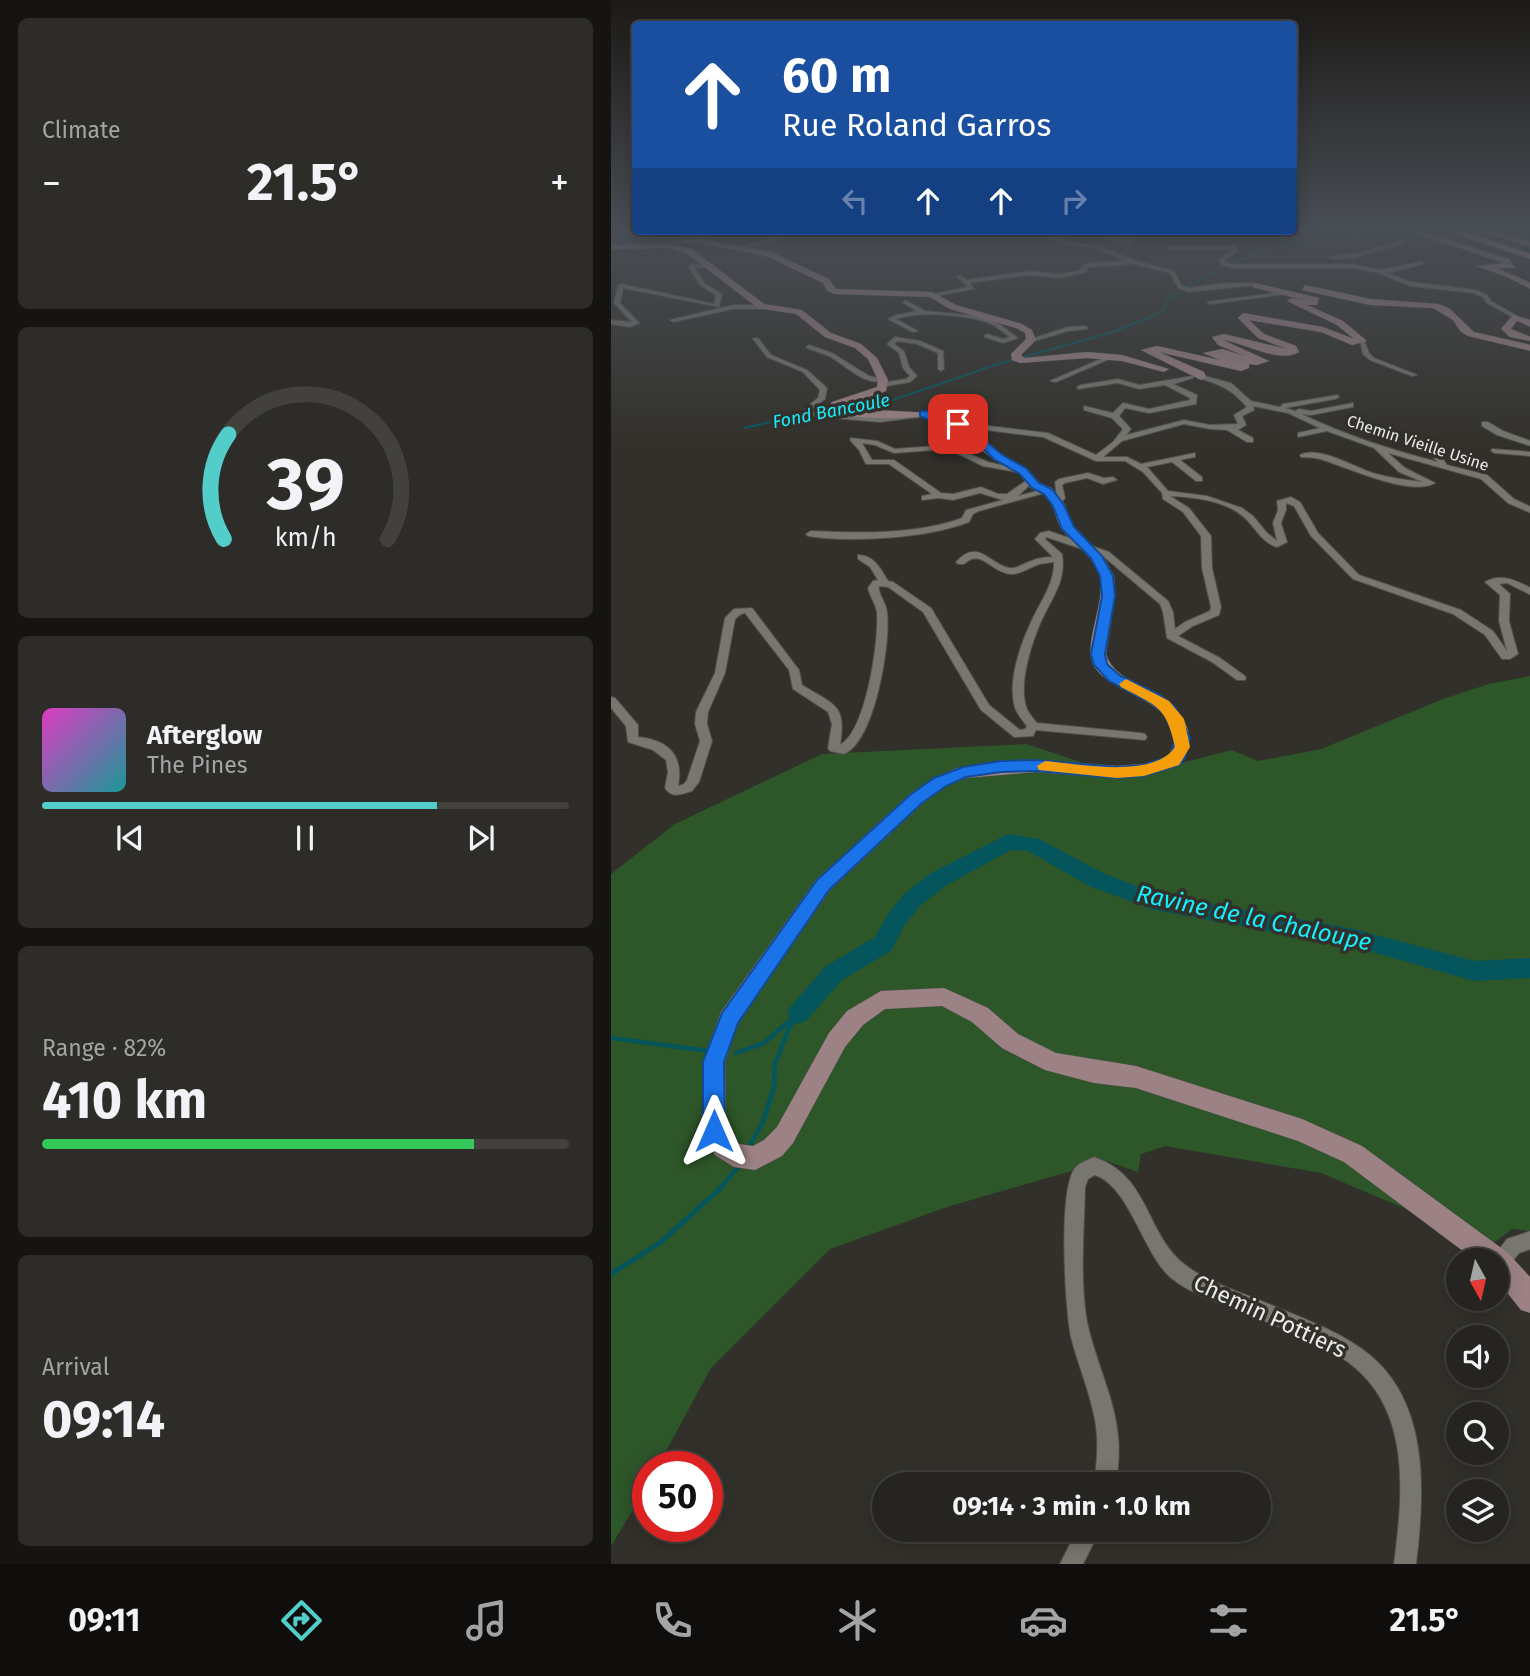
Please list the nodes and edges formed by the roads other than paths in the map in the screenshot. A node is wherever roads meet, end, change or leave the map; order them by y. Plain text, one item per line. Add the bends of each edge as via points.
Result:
1 (617, 303) edge
2 (758, 303) edge
3 (907, 303) edge
4 (946, 303) edge
5 (1295, 303) edge
6 (1401, 303) edge
7 (1494, 303) edge
8 (764, 307) junction
9 (926, 314) junction
10 (1516, 317) junction
11 (673, 320) dead end
12 (993, 320) junction
13 (611, 322) edge
14 (1530, 324) edge
15 (1085, 328) dead end
16 (915, 331) dead end
17 (987, 336) dead end
18 (756, 339) dead end
19 (1031, 340) junction
20 (1530, 340) edge
21 (1362, 341) junction
22 (809, 347) dead end
23 (1530, 348) edge
24 (1110, 357) junction
25 (941, 369) dead end
26 (1414, 375) dead end
27 (1196, 377) junction
28 (1054, 381) dead end
29 (884, 382) junction
30 (1167, 382) junction
31 (1081, 387) dead end
32 (1335, 397) dead end
33 (1245, 398) junction
34 (1350, 405) dead end
35 (1278, 407) junction
36 (1087, 408) dead end
37 (923, 414) junction
38 (1115, 416) junction
39 (1485, 424) dead end
40 (1218, 428) junction
41 (1230, 429) junction
42 (1329, 429) junction
43 (1301, 435) dead end
44 (1196, 438) dead end
45 (1121, 439) junction
46 (1250, 440) dead end
47 (1417, 443) dead end
48 (1373, 444) junction
49 (1530, 444) edge
50 (1495, 451) dead end
51 (921, 454) dead end
52 (1192, 454) dead end
53 (1530, 454) edge
54 (1304, 455) dead end
55 (1096, 458) junction
56 (1173, 459) junction
57 (891, 461) junction
58 (1439, 465) junction
59 (1142, 467) junction
60 (1027, 476) junction
61 (1199, 479) dead end
62 (1113, 480) dead end
63 (1166, 493) junction
64 (939, 495) junction
65 (1052, 496) junction
66 (925, 498) dead end
67 (1530, 511) edge
68 (811, 534) dead end
69 (1087, 548) junction
70 (861, 557) dead end
71 (1058, 559) junction
72 (961, 562) dead end
73 (884, 582) junction
74 (1530, 592) edge
75 (1171, 636) junction
76 (1241, 678) dead end
77 (611, 701) edge
78 (1033, 726) junction
79 (1141, 737) dead end
80 (1530, 1240) edge
81 (1480, 1248) edge
82 (1509, 1250) edge
83 (1509, 1274) edge
84 (1530, 1300) edge
85 (1106, 1472) edge
86 (1083, 1542) edge
87 (1071, 1564) edge
88 (1405, 1564) edge

1 - 13 street via 636,323
2 - 8 main road
3 - 9 street
4 - 12 main road
5 - 21 main road via 1340,323
6 - 23 main road via 1429,304 1454,314 1471,334
7 - 10 street
8 - 11 street via 737,306
8 - 29 main road via 799,312 828,335 858,346 872,358
9 - 12 street
9 - 16 street via 891,319
10 - 14 main road
10 - 20 main road via 1507,331
12 - 17 street via 1015,338 1004,341
12 - 19 main road via 1025,329
15 - 19 street
18 - 37 street via 769,356 805,371 824,390 821,399 808,409 812,414 880,420
19 - 24 main road via 1016,354 1017,359
21 - 26 street via 1372,359
21 - 27 main road via 1243,316 1258,334 1293,348 1293,352 1217,337 1221,343 1264,360 1208,353 1246,366 1241,368 1146,350 1200,374
22 - 29 street via 830,354 867,378
24 - 27 main road
24 - 28 street
25 - 29 street via 941,352 895,339 890,344 902,352 906,368 914,376 903,382
27 - 30 street
27 - 33 street, Chemin Vieille Usine via 1228,385
29 - 37 main road via 875,393 834,409 870,415
30 - 31 street via 1136,387 1118,380
30 - 38 street via 1195,400 1149,411 1125,405
32 - 35 street, Chemin Vieille Usine
33 - 35 street, Chemin Vieille Usine via 1255,405
33 - 41 street via 1251,408 1239,415 1240,427
34 - 35 street, Chemin Vieille Usine via 1308,414
35 - 42 street, Chemin Vieille Usine
36 - 38 street
37 - 55 street via 940,414 962,425 1045,435
37 - 60 main road via 979,441
38 - 45 street via 1126,426
39 - 49 street
40 - 41 street
40 - 44 street
40 - 45 street via 1184,422
41 - 46 street
42 - 43 street, Chemin Vieille Usine
42 - 48 street, Chemin Vieille Usine
45 - 55 street
47 - 58 street via 1439,458 1443,464
48 - 54 street via 1402,470 1431,483 1373,476 1321,456
48 - 58 street, Chemin Vieille Usine
50 - 53 street, Chemin Vieille Usine
51 - 57 street
52 - 56 street
55 - 59 street via 1124,458
56 - 59 street
56 - 61 street
57 - 60 street via 869,462 854,440 894,451 949,447
57 - 64 street
58 - 67 street, Chemin Vieille Usine via 1484,477
59 - 63 street
60 - 64 street via 1024,491 1007,497 981,490 953,497
60 - 65 main road
62 - 65 street via 1088,475 1062,481 1058,484 1061,498
63 - 74 street via 1242,511 1277,544 1282,542 1277,523 1281,501 1294,502 1314,534 1355,577 1457,612 1489,633 1506,657 1513,654 1504,621 1505,594 1490,582 1509,580
63 - 75 street via 1206,536 1216,607 1215,613
64 - 66 street
65 - 68 street via 976,509 951,526 863,537
65 - 69 main road via 1068,529
69 - 71 street via 1055,535 1040,536
69 - 75 street via 1106,554 1164,603
69 - 81 main road via 1103,567 1108,586 1099,642 1101,665 1114,678 1170,710 1182,738 1180,754 1174,761 1144,770 1001,766 963,772 916,799 823,885 729,1019 714,1062 714,1131 734,1155 755,1158 773,1149 837,1040 855,1018 881,1000 944,997 1053,1063 1136,1077 1302,1131 1353,1154
70 - 73 street via 875,565
71 - 72 street via 1012,571 984,556 971,555
71 - 78 street via 1053,591 1035,623 1020,680 1022,712
73 - 77 street via 873,588 882,613 871,705 854,743 844,750 834,748 838,724 833,710 797,687 794,670 748,610 730,618 720,673 700,719 707,741 688,788 671,788 676,774 670,756 632,739 633,725
73 - 78 street via 920,602 934,617 989,713 1018,734 1029,733
75 - 76 street
78 - 79 street
80 - 82 street
83 - 84 main road
85 - 88 street, Chemin Pottiers via 1109,1426 1080,1333 1076,1302 1075,1187 1082,1172 1094,1166 1109,1170 1120,1182 1161,1251 1183,1275 1335,1343 1374,1372 1388,1390 1409,1449 1413,1508
86 - 87 street

